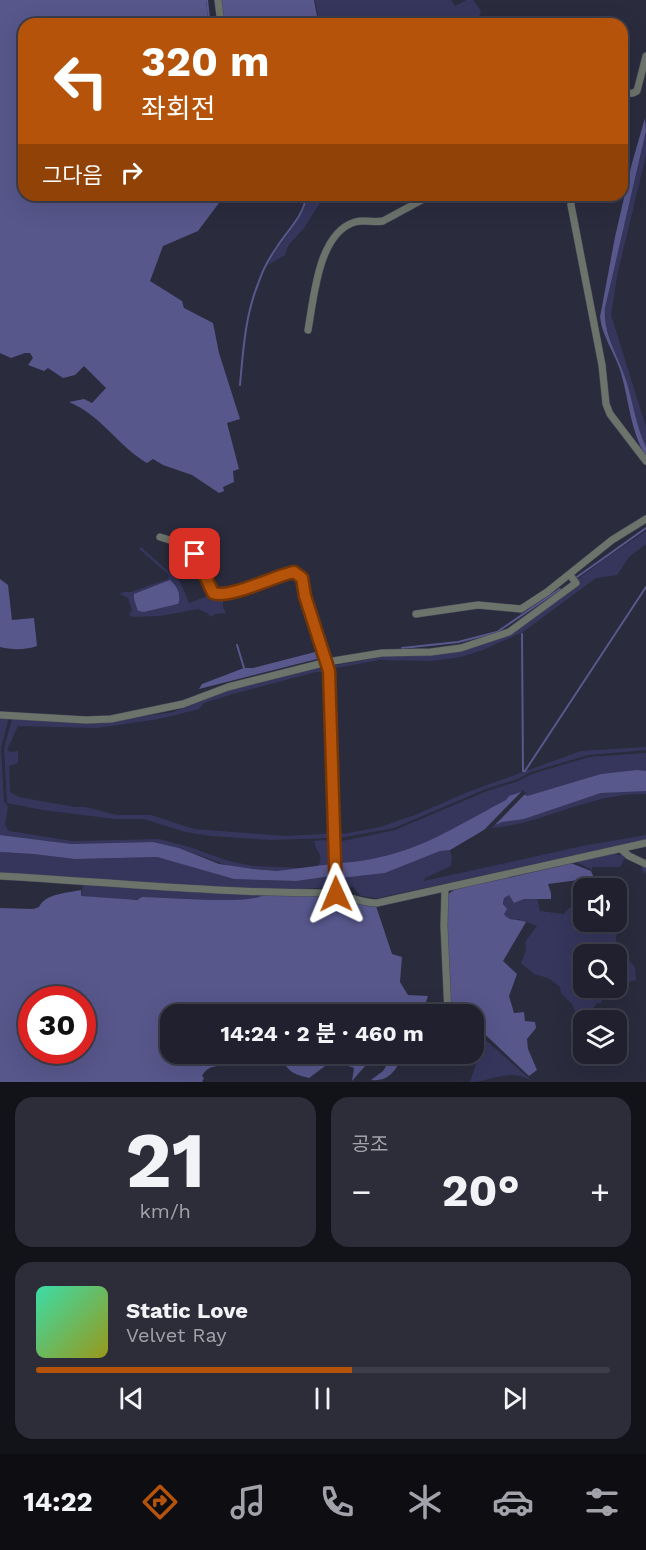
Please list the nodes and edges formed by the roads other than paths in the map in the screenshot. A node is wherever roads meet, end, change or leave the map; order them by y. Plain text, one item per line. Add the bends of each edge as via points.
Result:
1 (218, 0) edge
2 (220, 18) edge
3 (646, 56) edge
4 (643, 82) edge
5 (628, 93) edge
6 (420, 201) edge
7 (571, 201) edge
8 (308, 330) dead end
9 (646, 461) edge
10 (646, 519) edge
11 (160, 537) dead end
12 (570, 575) junction
13 (416, 614) dead end
14 (327, 662) junction
15 (0, 715) edge
16 (646, 843) edge
17 (621, 849) junction
18 (646, 864) edge
19 (0, 876) edge
20 (445, 888) junction
21 (336, 894) junction
22 (448, 1004) edge

1 - 2 street
3 - 4 street
4 - 5 street via 637,91
6 - 8 street via 383,221 353,222 338,235 324,254
7 - 9 street via 606,404
10 - 12 street via 612,540
11 - 14 street via 193,550 216,595 288,573 299,574
12 - 13 street via 521,609 478,605
12 - 14 street via 576,583 509,632 488,640 440,651 382,653
14 - 15 street via 228,687 183,704 111,719
14 - 21 street
16 - 17 street
17 - 18 street
17 - 20 street
19 - 21 street via 218,891
20 - 21 street via 377,903
20 - 22 street

